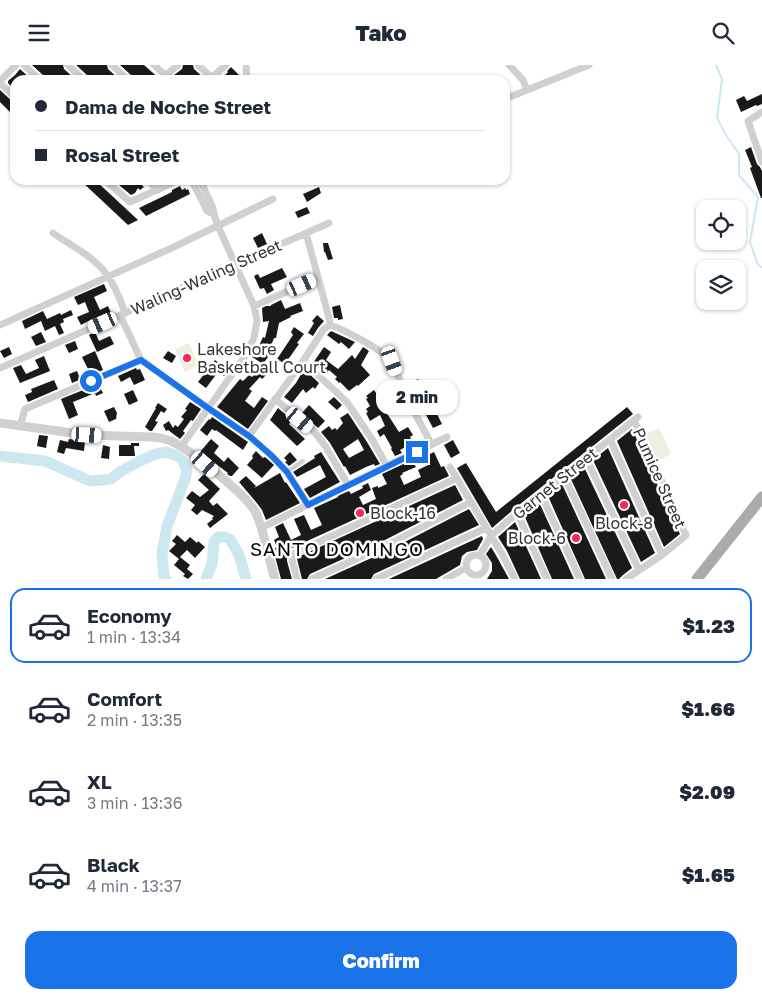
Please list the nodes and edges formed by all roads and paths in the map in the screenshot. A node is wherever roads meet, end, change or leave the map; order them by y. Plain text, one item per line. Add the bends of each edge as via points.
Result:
1 (16, 65) edge
2 (24, 65) edge
3 (68, 65) edge
4 (112, 65) edge
5 (154, 65) edge
6 (198, 65) edge
7 (226, 65) edge
8 (509, 65) edge
9 (589, 65) edge
10 (35, 75) edge
11 (79, 75) edge
12 (123, 75) edge
13 (166, 75) edge
14 (209, 75) edge
15 (217, 75) edge
16 (0, 82) edge
17 (527, 90) junction
18 (10, 92) edge
19 (510, 97) edge
20 (762, 112) edge
21 (762, 163) edge
22 (111, 185) edge
23 (152, 185) edge
24 (168, 185) edge
25 (199, 185) edge
26 (158, 190) junction
27 (273, 199) dead end
28 (329, 223) dead end
29 (218, 226) junction
30 (53, 233) dead end
31 (306, 233) junction
32 (235, 264) junction
33 (108, 276) junction
34 (318, 278) junction
35 (254, 306) junction
36 (123, 314) junction
37 (0, 325) edge
38 (330, 325) junction
39 (141, 360) junction
40 (303, 361) junction
41 (0, 368) edge
42 (276, 399) junction
43 (208, 408) junction
44 (636, 419) joint
45 (0, 423) edge
46 (20, 426) junction
47 (249, 436) junction
48 (447, 437) dead end
49 (610, 439) junction
50 (432, 445) junction
51 (181, 447) junction
52 (586, 458) junction
53 (303, 461) dead end
54 (387, 465) junction
55 (450, 467) dead end
56 (287, 472) junction
57 (564, 476) junction
58 (456, 478) junction
59 (348, 485) junction
60 (541, 494) junction
61 (762, 497) edge
62 (471, 502) junction
63 (308, 505) junction
64 (517, 513) junction
65 (261, 528) junction
66 (486, 528) junction
67 (491, 536) junction
68 (480, 555) junction
69 (662, 555) junction
70 (466, 568) junction
71 (639, 570) junction
72 (483, 577) edge
73 (275, 579) edge
74 (297, 579) edge
75 (312, 579) edge
76 (376, 579) edge
77 (447, 579) edge
78 (515, 579) edge
79 (547, 579) edge
80 (580, 579) edge
81 (612, 579) edge
82 (626, 579) edge
83 (697, 579) edge

1 - 16 street
2 - 10 street
3 - 11 street
4 - 12 street
5 - 13 street
6 - 14 street
7 - 15 street
8 - 17 street via 523,80
9 - 17 street
16 - 18 street
17 - 19 street
20 - 21 street via 748,121
22 - 26 street via 130,203
23 - 26 street
24 - 26 street
25 - 29 street via 214,208
27 - 29 street
28 - 31 street, Waling-Waling Street
29 - 32 street
29 - 33 street
30 - 33 street via 92,259
31 - 32 street, Waling-Waling Street
31 - 34 street
32 - 35 street
32 - 36 street, Waling-Waling Street
33 - 36 street via 117,291
33 - 37 street
34 - 35 street
34 - 38 street
35 - 43 street via 257,320 254,338
36 - 39 street
36 - 41 street, Waling-Waling Street
38 - 40 street
38 - 50 street via 382,352 392,361 405,395
39 - 43 street
39 - 46 street via 25,409
40 - 42 street
40 - 54 street via 348,402
42 - 47 street
42 - 59 street via 313,430
43 - 47 street
43 - 51 street
44 - 49 street, Garnet Street
44 - 69 street, Pumice Street via 686,535
45 - 46 street
46 - 51 street via 87,435 162,438
47 - 56 street
48 - 50 street
49 - 52 street, Garnet Street
49 - 69 street
50 - 54 street
51 - 65 street via 239,493 255,511
52 - 57 street, Garnet Street
52 - 71 street
53 - 56 lane
54 - 59 street
55 - 58 street
56 - 63 street
57 - 60 street, Garnet Street
57 - 81 street
58 - 62 street
58 - 74 street via 295,553 292,560
59 - 63 street
60 - 64 street, Garnet Street
60 - 80 street
61 - 83 main road
62 - 66 street
62 - 75 street
63 - 65 street
64 - 67 street, Garnet Street
64 - 79 street
65 - 73 street
66 - 67 street
66 - 76 street
67 - 68 street, Garnet Street
67 - 78 street
68 - 70 street via 469,557
68 - 72 street via 487,565
69 - 71 street
70 - 72 street
70 - 77 street
71 - 82 street

